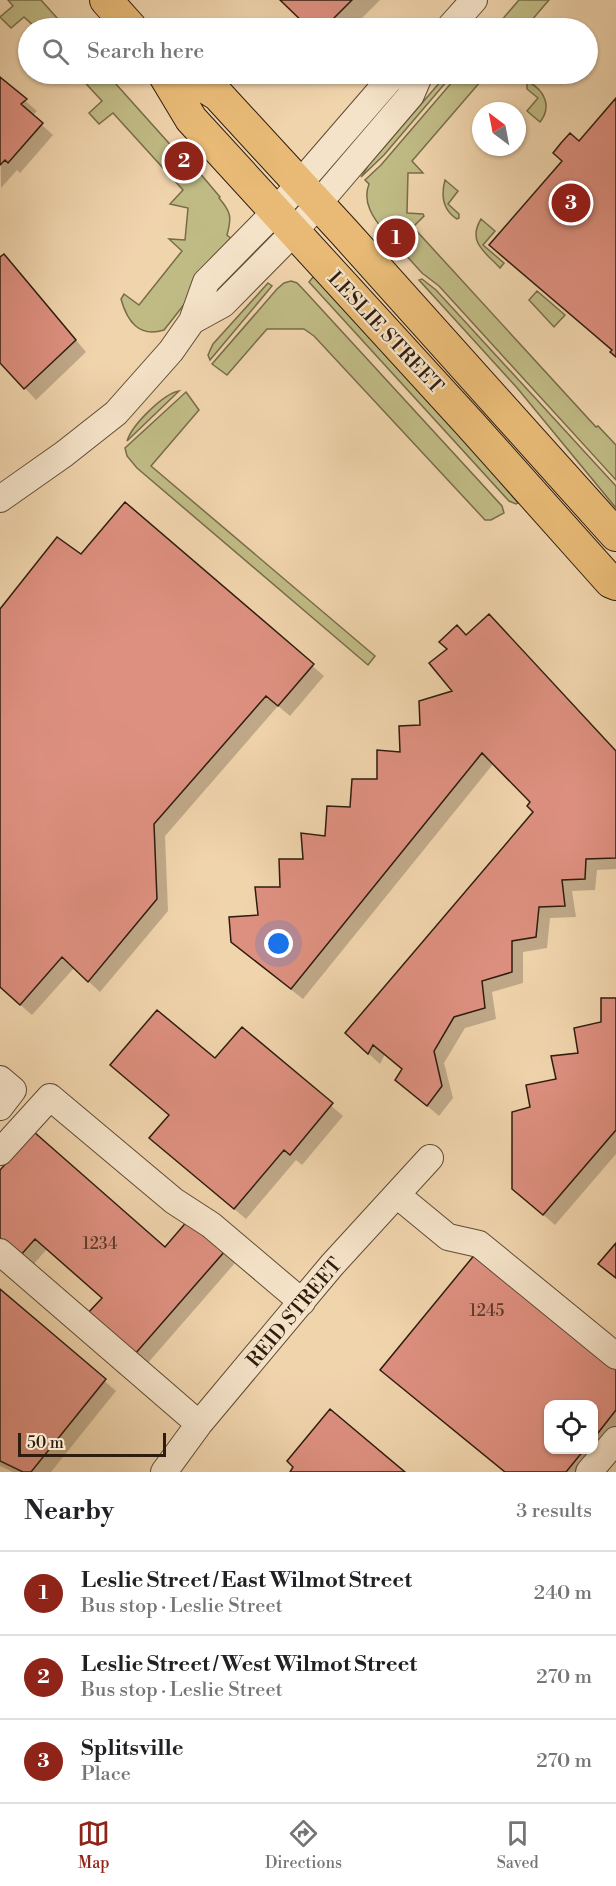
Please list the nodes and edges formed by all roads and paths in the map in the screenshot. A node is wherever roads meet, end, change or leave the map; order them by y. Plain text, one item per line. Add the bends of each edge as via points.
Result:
1 (106, 0) edge
2 (474, 0) edge
3 (122, 18) edge
4 (458, 18) edge
5 (170, 84) edge
6 (201, 84) edge
7 (386, 84) edge
8 (416, 84) edge
9 (308, 194) junction
10 (284, 222) junction
11 (0, 499) edge
12 (616, 535) edge
13 (616, 584) edge
14 (0, 1079) edge
15 (0, 1107) edge
16 (0, 1152) edge
17 (430, 1158) dead end
18 (397, 1195) junction
19 (0, 1252) edge
20 (302, 1302) junction
21 (616, 1356) edge
22 (199, 1424) junction
23 (616, 1440) edge
24 (164, 1472) edge
25 (589, 1472) edge

1 - 3 main road
2 - 4 street
5 - 10 main road, LESLIE STREET via 191,119
6 - 9 main road, LESLIE STREET via 218,95
7 - 9 street
8 - 9 street via 411,95
9 - 10 street
9 - 12 main road, LESLIE STREET
10 - 11 street via 223,304 192,321 116,413
10 - 13 main road, LESLIE STREET
14 - 15 street via 13,1090
16 - 20 street via 50,1097
17 - 18 street, REID STREET
18 - 20 street, REID STREET
18 - 21 street via 448,1237 479,1244
19 - 22 street
20 - 22 street, REID STREET
22 - 24 street, REID STREET
23 - 25 street

